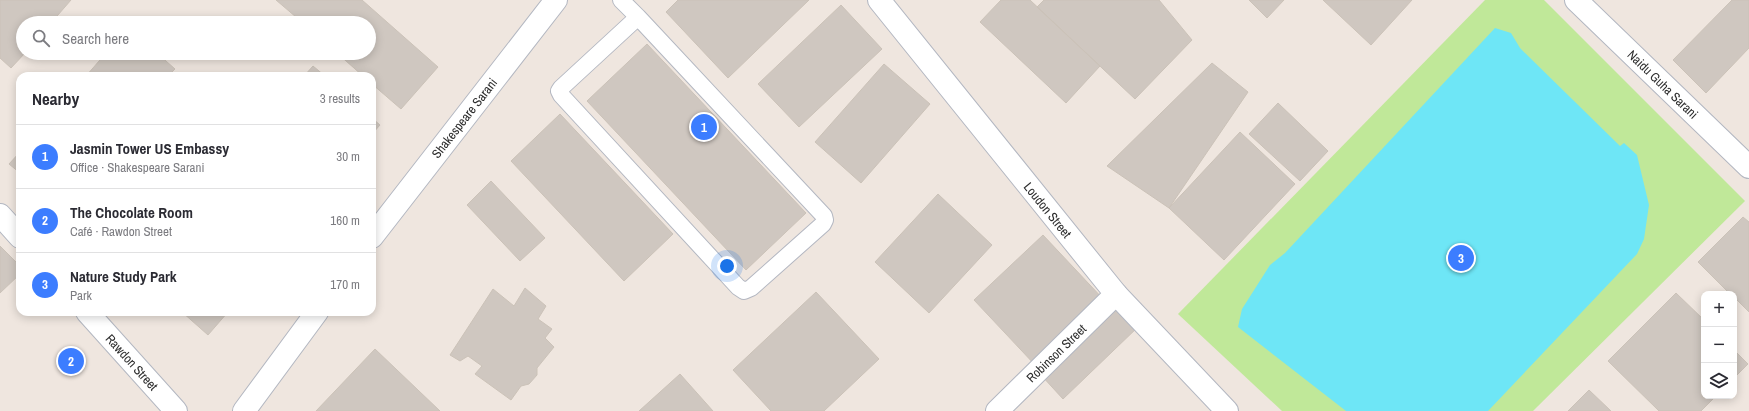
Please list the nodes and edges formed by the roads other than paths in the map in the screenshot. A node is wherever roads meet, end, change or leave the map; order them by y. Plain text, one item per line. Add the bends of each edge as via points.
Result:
1 (556, 0) edge
2 (621, 0) edge
3 (880, 0) edge
4 (1576, 0) edge
5 (638, 16) junction
6 (1749, 167) edge
7 (0, 215) edge
8 (376, 232) edge
9 (16, 233) edge
10 (1116, 294) junction
11 (92, 316) edge
12 (314, 316) edge
13 (176, 411) edge
14 (244, 411) edge
15 (997, 411) edge
16 (1227, 411) edge

1 - 8 main road, Shakespeare Sarani
2 - 5 lane
3 - 10 main road, Loudon Street
4 - 6 main road, Naidu Guha Sarani
5 - 5 lane via 824,216 823,224 751,288 744,291 559,91
7 - 9 main road
10 - 15 main road, Robinson Street
10 - 16 main road, Loudon Street
11 - 13 main road, Rawdon Street
12 - 14 main road

